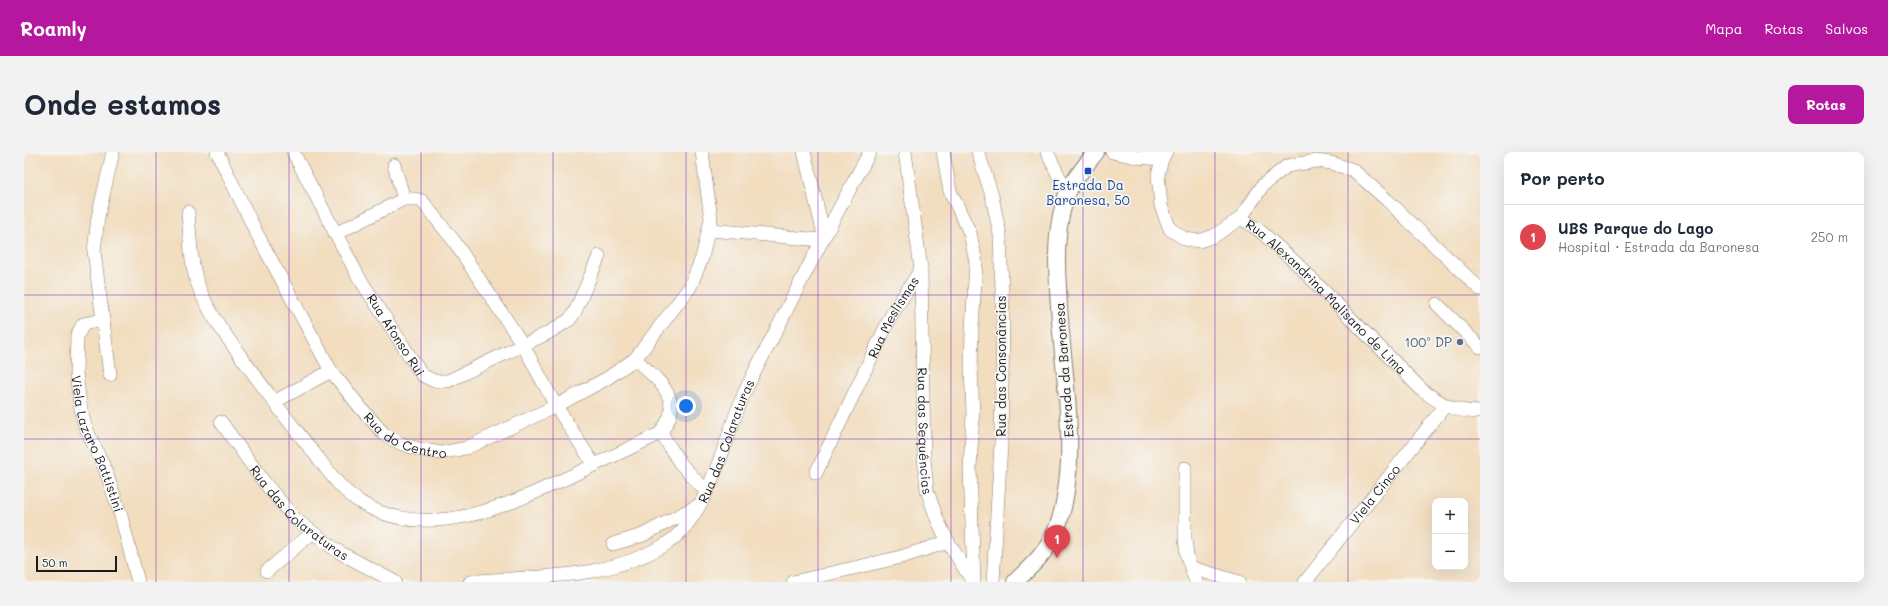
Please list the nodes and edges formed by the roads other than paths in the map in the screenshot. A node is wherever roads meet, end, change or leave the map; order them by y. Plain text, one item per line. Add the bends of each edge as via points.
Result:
1 (113, 152) edge
2 (217, 152) edge
3 (293, 152) edge
4 (702, 152) edge
5 (804, 152) edge
6 (870, 152) edge
7 (905, 152) edge
8 (943, 152) edge
9 (978, 152) edge
10 (1047, 152) edge
11 (1096, 152) edge
12 (1112, 152) edge
13 (1164, 155) edge
14 (394, 165) dead end
15 (1067, 193) junction
16 (404, 200) junction
17 (188, 212) dead end
18 (1241, 218) junction
19 (710, 230) junction
20 (335, 234) junction
21 (823, 237) junction
22 (600, 256) dead end
23 (921, 269) junction
24 (1480, 289) edge
25 (1437, 304) dead end
26 (103, 320) junction
27 (523, 345) junction
28 (1480, 347) edge
29 (635, 359) junction
30 (331, 370) junction
31 (110, 375) dead end
32 (274, 402) junction
33 (556, 406) junction
34 (1445, 406) junction
35 (1480, 412) edge
36 (221, 422) dead end
37 (661, 433) junction
38 (594, 465) junction
39 (1185, 468) dead end
40 (816, 474) dead end
41 (706, 491) junction
42 (700, 504) junction
43 (312, 533) junction
44 (948, 542) junction
45 (613, 544) dead end
46 (1192, 568) junction
47 (267, 571) dead end
48 (138, 582) edge
49 (395, 582) edge
50 (470, 582) edge
51 (793, 582) edge
52 (974, 582) edge
53 (993, 582) edge
54 (1014, 582) edge
55 (1196, 582) edge
56 (1239, 582) edge
57 (1305, 582) edge

1 - 26 street via 98,217 94,251
2 - 30 street, Rua do Centro via 257,234
3 - 20 street, Rua Afonso Rui
4 - 19 street, Rua do Centro via 710,206
5 - 21 street
6 - 21 street, Rua das Colaraturas
7 - 23 street, Rua Meslismas
8 - 52 street via 950,191 970,233 976,263 971,370 974,414 970,468
9 - 53 street, Rua das Consonâncias via 997,216 1003,307 1001,444
10 - 15 street
11 - 15 main road, Estrada da Baronesa
12 - 13 street via 1136,157
13 - 18 street, Rua Alexandrina Malisano de Lima via 1158,175 1161,206 1170,229 1185,239 1199,242 1214,236
14 - 16 street
15 - 54 main road, Estrada da Baronesa via 1056,247 1058,305 1070,439 1068,480 1062,514 1052,539 1038,560
16 - 20 street
16 - 27 street via 415,199 422,202 454,241
17 - 32 street via 197,281 207,307
18 - 24 street via 1263,185 1287,166 1316,161 1331,163 1353,170
18 - 34 street, Rua Alexandrina Malisano de Lima via 1294,261 1424,391
19 - 21 street
19 - 29 street, Rua do Centro via 690,287
20 - 27 street, Rua Afonso Rui via 358,276 422,375 434,381 448,381
21 - 41 street, Rua das Colaraturas via 744,395
22 - 27 street, Rua Afonso Rui via 569,320
23 - 40 street, Rua Meslismas via 892,314
23 - 44 street, Rua das Sequências via 924,458 928,490 937,519
25 - 28 street
26 - 31 street
26 - 48 street, Viela Lazaro Battistini via 83,324 77,336 76,373 80,404 85,426 105,469 121,516
27 - 33 street
29 - 33 street, Rua do Centro via 606,379
29 - 37 street via 664,387 669,398 669,416
30 - 32 street
30 - 33 street, Rua do Centro via 384,434 418,450 441,453 466,448
32 - 38 street via 336,480 359,501 392,515 434,520 491,510
33 - 38 street
34 - 35 street, Rua Alexandrina Malisano de Lima via 1461,412
34 - 57 street, Viela Cinco
36 - 43 street, Rua das Colaraturas via 279,502
37 - 38 street
37 - 41 street via 680,463
39 - 46 street via 1185,538 1187,556
41 - 42 street, Rua das Colaraturas
42 - 45 street via 643,535
42 - 50 street, Rua das Colaraturas via 678,534 668,542 601,571
43 - 47 street
43 - 49 street, Rua das Colaraturas via 339,552
44 - 51 street via 901,557
44 - 52 street, Rua das Sequências
46 - 55 street
46 - 56 street

